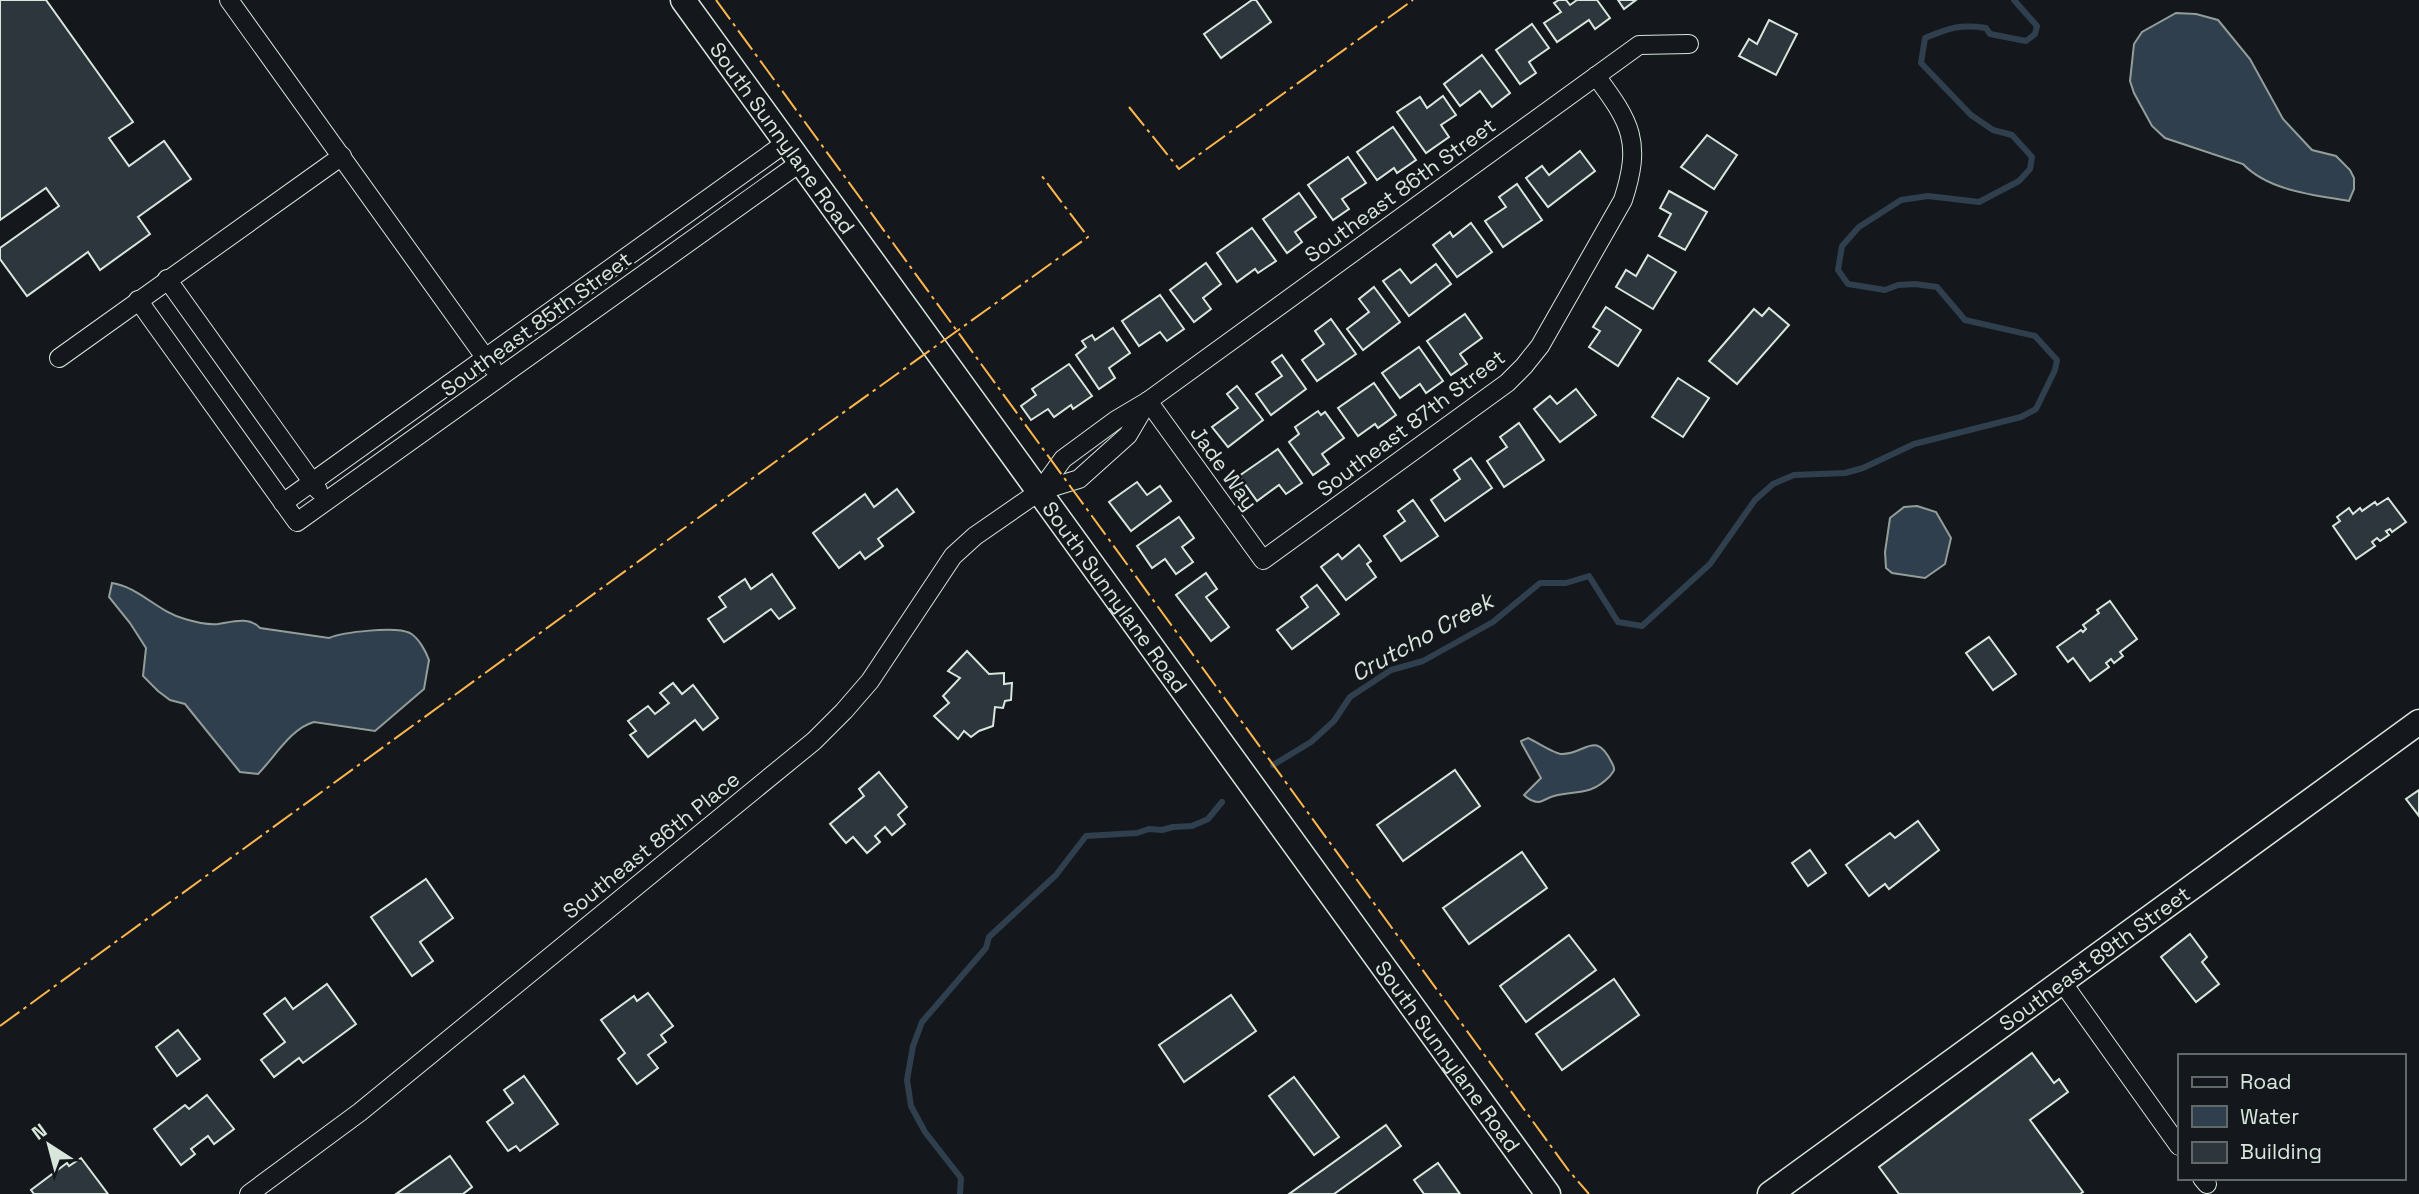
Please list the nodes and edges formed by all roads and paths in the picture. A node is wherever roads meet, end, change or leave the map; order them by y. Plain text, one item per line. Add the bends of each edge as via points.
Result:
1 (229, 0) edge
2 (682, 0) edge
3 (1689, 44) dead end
4 (1596, 76) junction
5 (786, 142) junction
6 (342, 156) junction
7 (801, 162) junction
8 (630, 254) junction
9 (643, 274) junction
10 (166, 279) junction
11 (138, 300) junction
12 (59, 358) dead end
13 (486, 358) junction
14 (500, 379) junction
15 (1148, 401) junction
16 (312, 482) junction
17 (1040, 491) junction
18 (326, 502) junction
19 (283, 503) junction
20 (1263, 560) joint
21 (2419, 722) edge
22 (2062, 982) junction
23 (2178, 1145) edge
24 (249, 1194) edge
25 (1548, 1194) edge
26 (1770, 1194) edge

1 - 6 street
2 - 5 main road, South Sunnylane Road
3 - 4 street, Southeast 86th Street via 1639,46
4 - 15 street, Southeast 86th Street
4 - 20 street, Southeast 87th Street via 1631,135 1631,174 1623,200 1540,345 1507,383
5 - 7 main road, South Sunnylane Road
5 - 8 street, Southeast 85th Street
6 - 10 street
6 - 13 street
7 - 9 street, Southeast 85th Street
7 - 17 main road, South Sunnylane Road
8 - 9 street
8 - 13 street, Southeast 85th Street
9 - 14 street, Southeast 85th Street
10 - 11 street
10 - 16 street
11 - 12 street
11 - 19 street
13 - 14 street
13 - 16 street, Southeast 85th Street
14 - 18 street, Southeast 85th Street
15 - 17 street, Southeast 86th Street via 1063,459
15 - 17 street, Southeast 86th Street via 1128,435 1079,479
15 - 20 street, Jade Way
16 - 18 street
16 - 19 street, Southeast 85th Street
17 - 24 street, Southeast 86th Place via 953,556 870,681 814,741 369,1104
17 - 25 main road, South Sunnylane Road
18 - 19 street, Southeast 85th Street via 297,522
21 - 22 main road, Southeast 89th Street
22 - 23 street
22 - 26 main road, Southeast 89th Street

